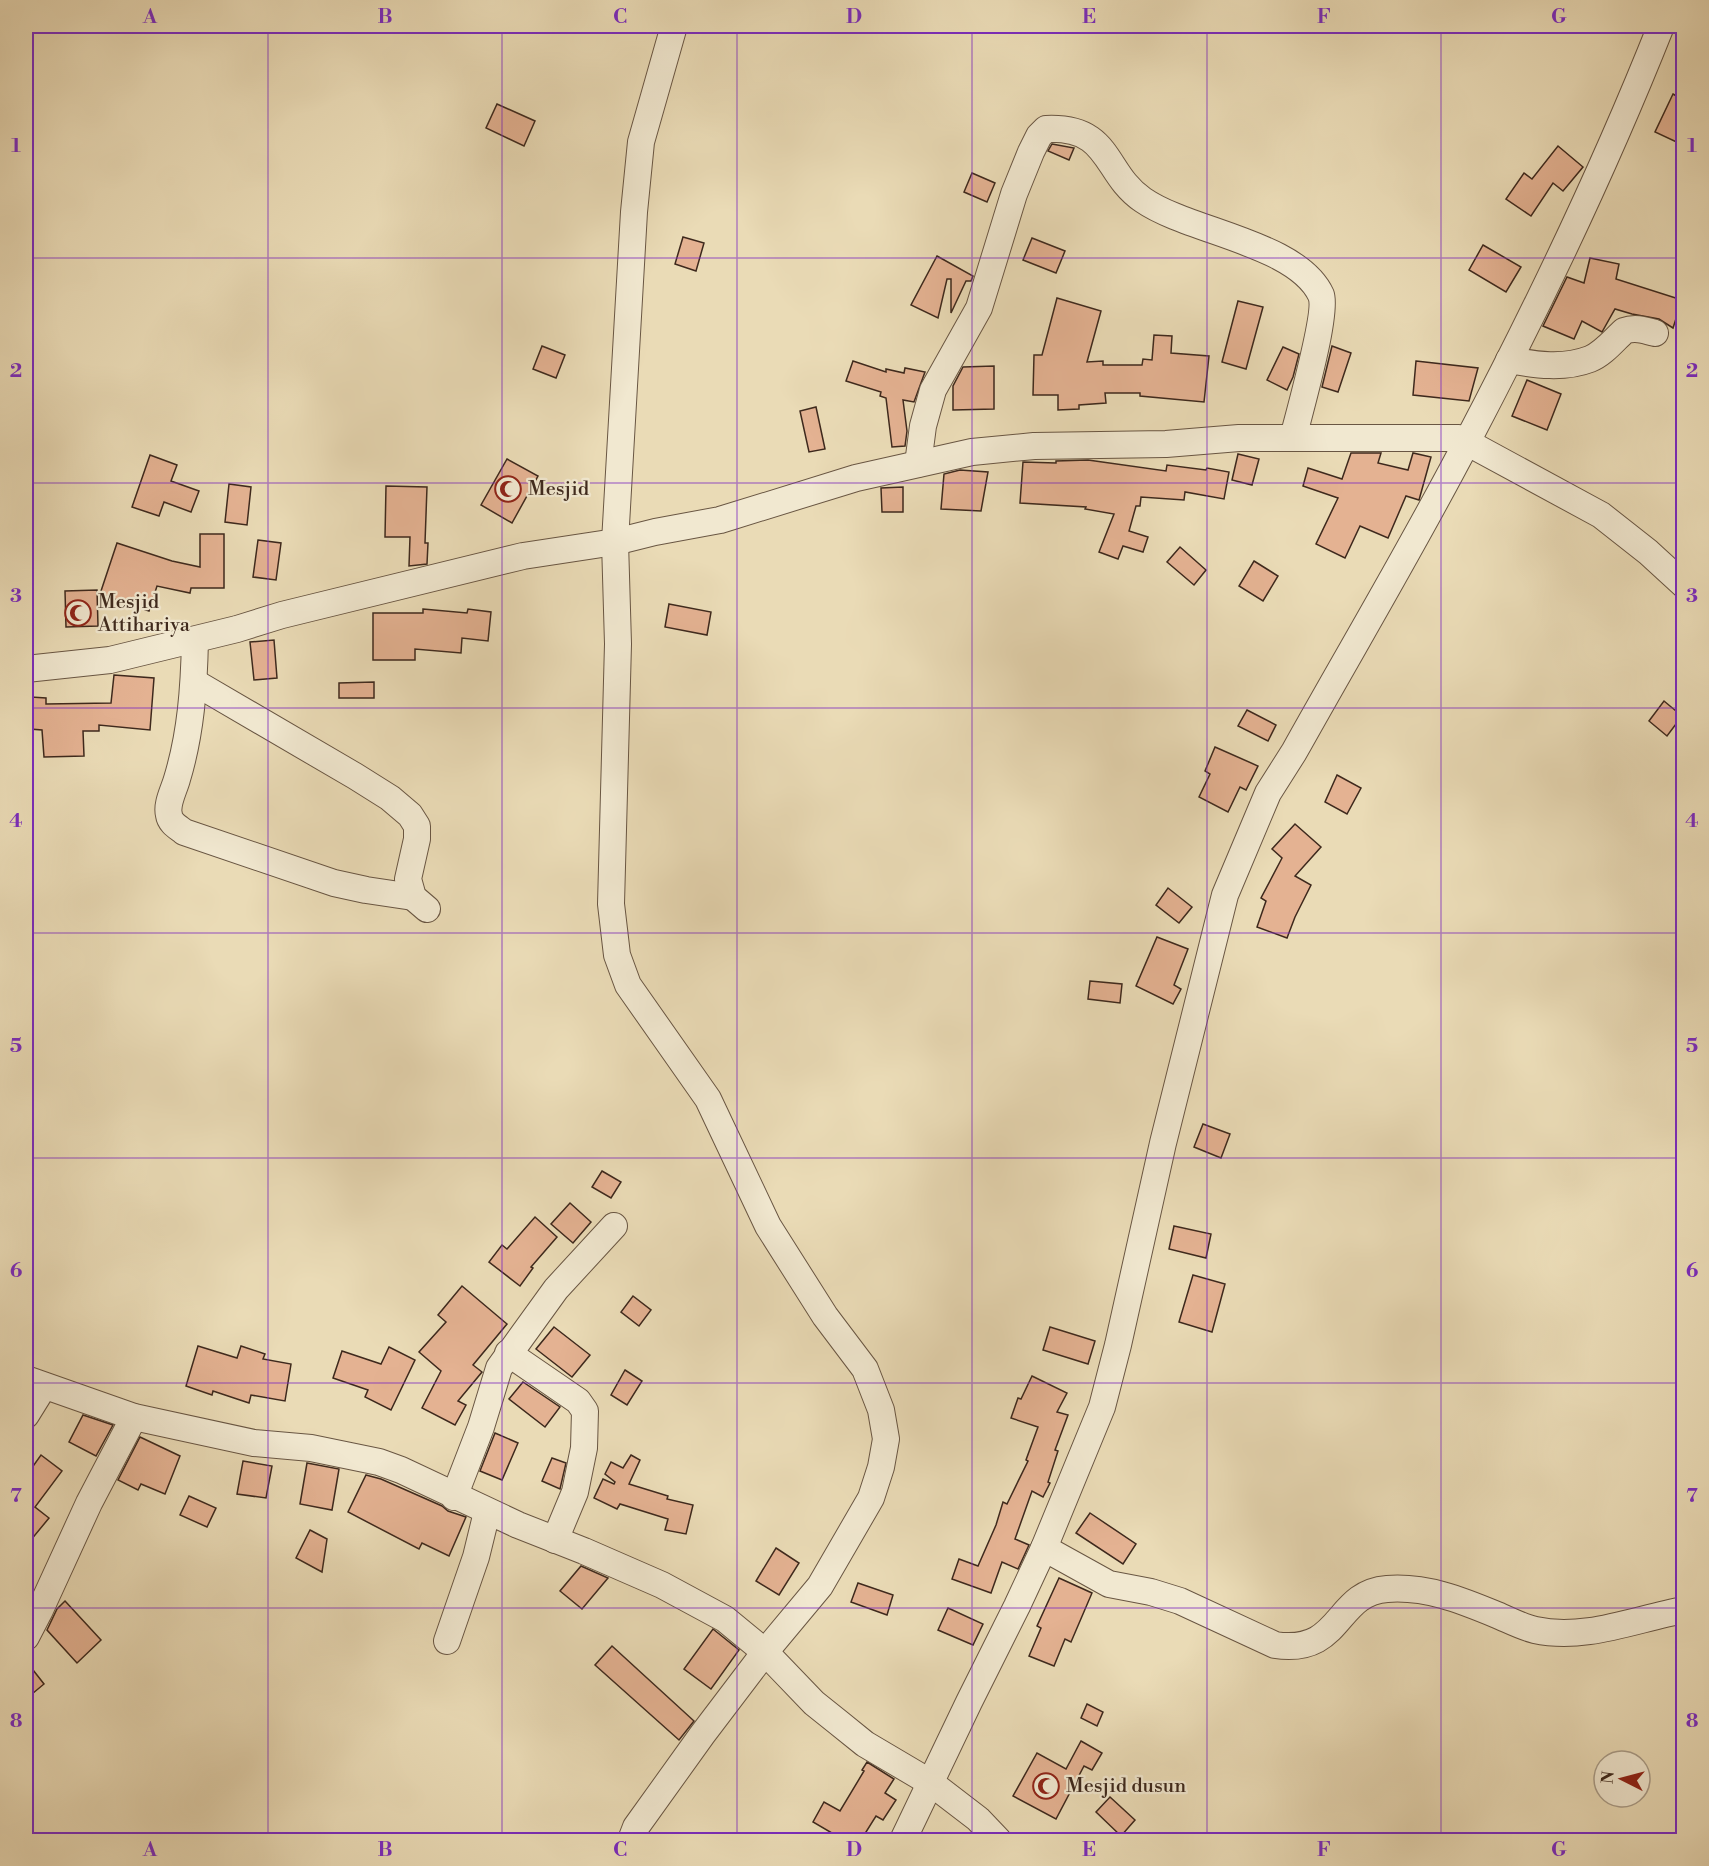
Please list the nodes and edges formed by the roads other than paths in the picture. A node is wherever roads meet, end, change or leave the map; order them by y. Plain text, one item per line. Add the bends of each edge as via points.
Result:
1 (674, 26) edge
2 (1661, 26) edge
3 (1655, 333) dead end
4 (1509, 360) junction
5 (1293, 438) junction
6 (1468, 442) junction
7 (918, 464) junction
8 (615, 542) junction
9 (1683, 585) edge
10 (195, 639) junction
11 (26, 669) edge
12 (194, 682) junction
13 (614, 1226) dead end
14 (508, 1353) junction
15 (35, 1383) edge
16 (26, 1415) edge
17 (134, 1417) junction
18 (454, 1497) junction
19 (487, 1512) junction
20 (555, 1540) junction
21 (1044, 1548) junction
22 (1683, 1610) edge
23 (26, 1637) edge
24 (447, 1641) dead end
25 (765, 1652) junction
26 (931, 1783) junction
27 (631, 1840) edge
28 (903, 1840) edge
29 (998, 1840) edge

1 - 8 street via 638,165
2 - 4 street via 1584,205
3 - 4 street via 1630,329 1592,359 1575,363 1544,366
4 - 6 street
5 - 6 street via 1445,437
5 - 7 street via 1034,447 972,452
5 - 7 street via 1321,321 1322,297 1308,276 1258,247 1175,217 1142,200 1127,186 1103,149 1073,131 1060,128 1046,129 1031,152 979,308 933,390
6 - 9 street via 1601,515
6 - 21 street via 1268,794 1225,895 1102,1407
7 - 8 street via 855,478 720,520
8 - 10 street via 523,556
8 - 25 street via 618,644 611,904 617,955 628,986 708,1099 768,1226 825,1316 865,1368 881,1410 886,1438 871,1498 848,1541 820,1586
10 - 11 street via 110,660
10 - 12 street
12 - 12 street via 188,741 169,804 172,823 184,832 334,883 420,903 408,879 417,839 417,826 410,815 355,776
13 - 14 street via 556,1289
14 - 18 street via 499,1368
14 - 20 street via 578,1401 585,1411 584,1448 575,1492
15 - 16 street
15 - 17 street
17 - 18 street via 254,1443 311,1448 379,1462
17 - 23 street
18 - 19 street
19 - 20 street
19 - 24 street
20 - 25 street via 662,1585 724,1619
21 - 22 street via 1108,1584 1171,1598 1275,1645 1292,1647 1308,1645 1323,1636 1357,1600 1386,1589 1420,1589 1467,1602 1533,1630 1560,1634 1612,1627
21 - 26 street
25 - 26 street via 838,1723
25 - 27 street via 682,1762
26 - 28 street
26 - 29 street via 978,1819

